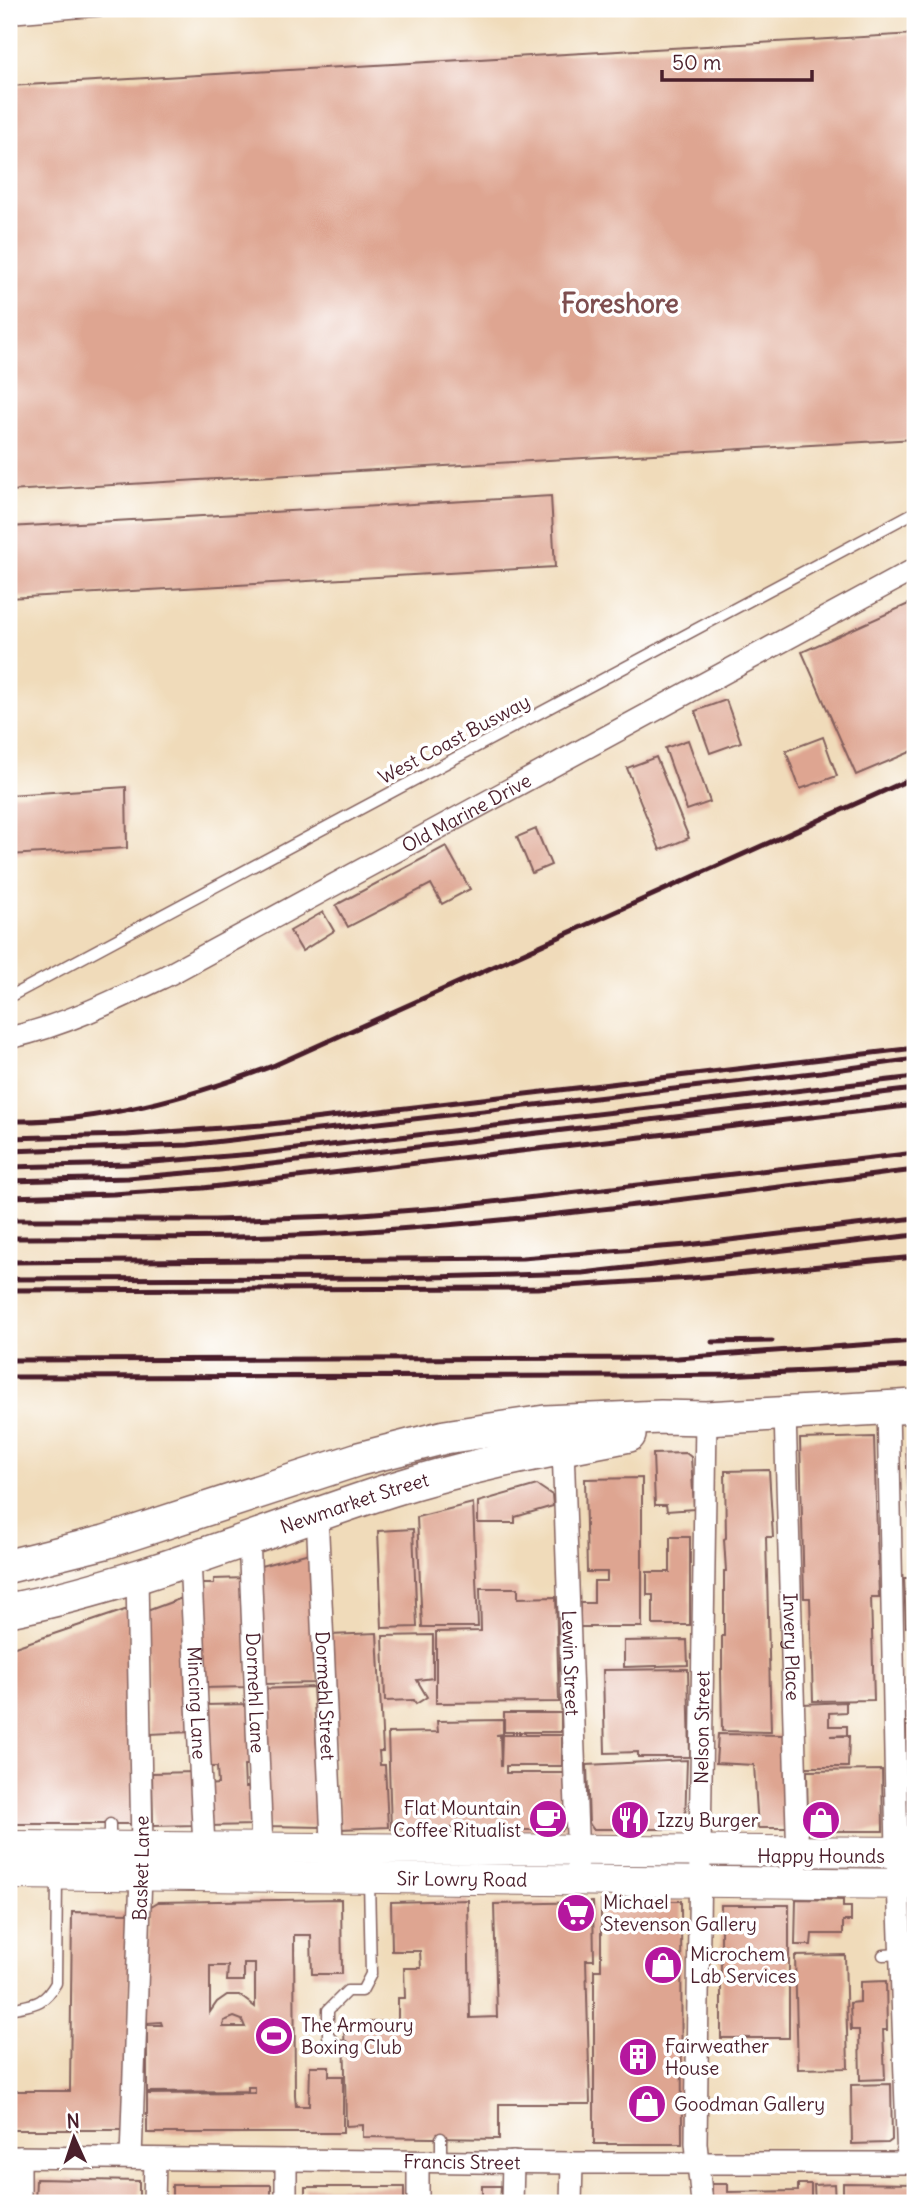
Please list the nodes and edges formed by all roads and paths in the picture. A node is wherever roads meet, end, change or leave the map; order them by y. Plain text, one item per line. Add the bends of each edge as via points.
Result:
1 (119, 9) edge
2 (9, 18) edge
3 (915, 512) edge
4 (915, 569) edge
5 (9, 997) edge
6 (9, 1038) edge
7 (901, 1407) edge
8 (785, 1413) junction
9 (706, 1418) junction
10 (563, 1448) junction
11 (317, 1514) junction
12 (249, 1537) junction
13 (190, 1559) junction
14 (9, 1566) edge
15 (137, 1576) junction
16 (9, 1610) edge
17 (9, 1846) edge
18 (204, 1847) junction
19 (262, 1847) junction
20 (332, 1847) junction
21 (578, 1850) junction
22 (700, 1850) junction
23 (797, 1851) junction
24 (906, 1852) edge
25 (141, 1861) junction
26 (9, 1874) edge
27 (57, 1875) junction
28 (334, 1878) junction
29 (369, 1878) junction
30 (579, 1880) junction
31 (700, 1882) junction
32 (799, 1882) junction
33 (907, 1883) edge
34 (9, 2009) edge
35 (909, 2017) edge
36 (344, 2046) dead end
37 (441, 2138) dead end
38 (15, 2157) edge
39 (131, 2158) junction
40 (155, 2159) junction
41 (286, 2160) junction
42 (418, 2162) junction
43 (441, 2162) junction
44 (513, 2162) junction
45 (572, 2163) junction
46 (699, 2163) junction
47 (912, 2163) edge
48 (20, 2203) edge
49 (154, 2203) edge
50 (286, 2203) edge
51 (418, 2203) edge
52 (512, 2203) edge
53 (571, 2203) edge
54 (702, 2203) edge

1 - 2 lane
3 - 5 lane, West Coast Busway
4 - 6 street, Old Marine Drive via 170,974 84,1014
7 - 8 main road, Newmarket Street
7 - 24 street
8 - 9 main road, Newmarket Street
8 - 23 street, Invery Place
9 - 10 main road, Newmarket Street
9 - 14 main road, Newmarket Street via 545,1422 445,1437 359,1459 105,1542
9 - 22 street, Nelson Street
10 - 11 main road, Newmarket Street via 454,1472
10 - 21 street, Lewin Street
11 - 12 main road, Newmarket Street
11 - 20 street, Dormehl Street
12 - 13 main road, Newmarket Street
12 - 19 street, Dormehl Lane
13 - 15 main road, Newmarket Street
13 - 18 street, Mincing Lane
15 - 16 main road, Newmarket Street
15 - 25 street, Basket Lane
17 - 25 main road, Sir Lowry Road via 110,1835
18 - 19 main road, Sir Lowry Road
18 - 25 main road, Sir Lowry Road
19 - 20 main road, Sir Lowry Road
20 - 21 main road, Sir Lowry Road
20 - 28 street, Dormehl Street
21 - 22 main road, Sir Lowry Road
21 - 30 street, Lewin Street
22 - 23 main road, Sir Lowry Road
22 - 31 street, Nelson Street
23 - 24 main road, Sir Lowry Road
23 - 32 street, Invery Place
24 - 33 street
25 - 27 main road, Sir Lowry Road
25 - 28 main road, Sir Lowry Road
25 - 39 street, Basket Lane via 141,2068
26 - 27 main road, Sir Lowry Road
27 - 34 lane via 56,1983 38,2003
28 - 29 main road, Sir Lowry Road
29 - 30 main road, Sir Lowry Road
29 - 36 lane via 371,1974 362,1991 347,1991 328,2010 328,2036
30 - 31 main road, Sir Lowry Road
31 - 32 main road, Sir Lowry Road
31 - 46 street, Nelson Street
32 - 33 main road, Sir Lowry Road
33 - 35 street via 892,1954
35 - 47 street
37 - 43 lane
38 - 39 street, Francis Street
38 - 48 street
39 - 40 street, Francis Street
40 - 41 street, Francis Street
40 - 49 street
41 - 42 street, Francis Street
41 - 50 street
42 - 43 street, Francis Street
42 - 51 street
43 - 44 street, Francis Street
44 - 45 street, Francis Street
44 - 52 street
45 - 46 street, Francis Street
45 - 53 street
46 - 47 street, Francis Street
46 - 54 street, Nelson Street

